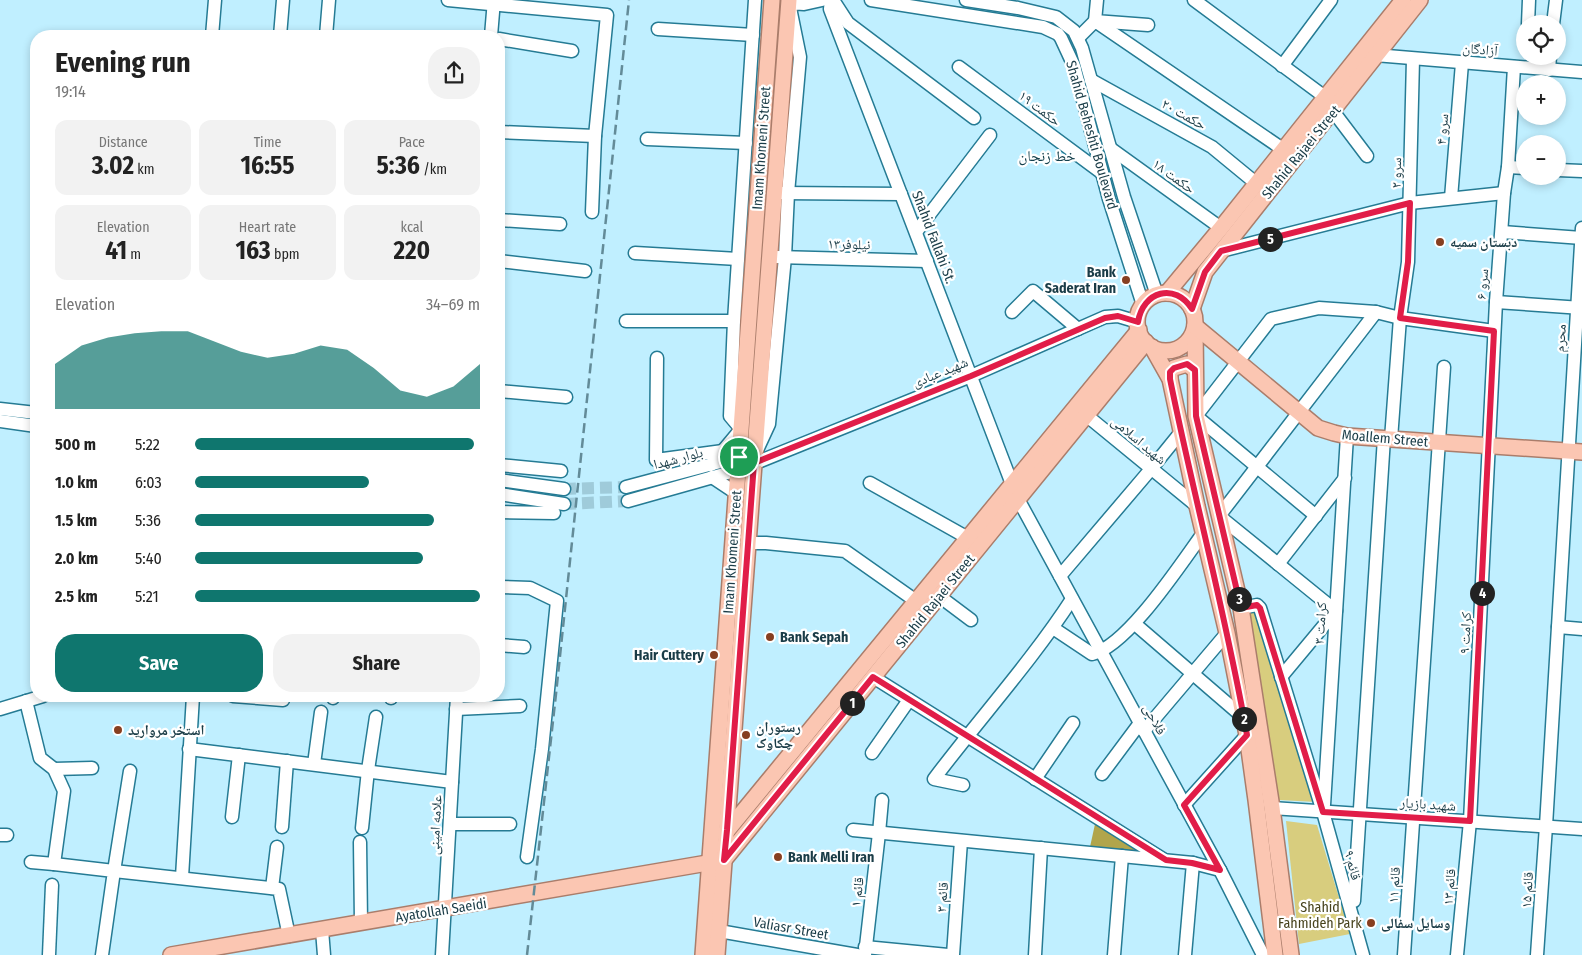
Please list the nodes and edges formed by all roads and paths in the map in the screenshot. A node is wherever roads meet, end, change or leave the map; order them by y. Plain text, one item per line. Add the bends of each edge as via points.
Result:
1 (215, 0) edge
2 (283, 0) edge
3 (329, 0) edge
4 (448, 0) edge
5 (755, 0) edge
6 (822, 0) edge
7 (832, 0) edge
8 (871, 0) edge
9 (966, 0) edge
10 (1097, 0) edge
11 (1194, 0) edge
12 (1332, 0) edge
13 (1403, 0) edge
14 (1420, 0) edge
15 (1529, 0) edge
16 (1556, 0) edge
17 (772, 1) edge
18 (493, 2) edge
19 (789, 2) edge
20 (1018, 4) edge
21 (1528, 15) edge
22 (1554, 15) edge
23 (1095, 21) junction
24 (1148, 25) dead end
25 (658, 29) dead end
26 (212, 30) edge
27 (280, 30) edge
28 (326, 30) edge
29 (491, 30) edge
30 (753, 35) junction
31 (1078, 38) junction
32 (505, 40) edge
33 (572, 51) dead end
34 (1370, 51) junction
35 (1413, 59) junction
36 (1462, 62) junction
37 (1516, 64) edge
38 (1522, 65) edge
39 (1526, 65) edge
40 (1549, 65) edge
41 (1282, 66) junction
42 (960, 67) dead end
43 (1549, 70) junction
44 (1582, 72) edge
45 (1091, 80) junction
46 (1325, 97) junction
47 (1333, 111) junction
48 (974, 118) dead end
49 (505, 132) edge
50 (990, 135) dead end
51 (595, 136) junction
52 (647, 139) dead end
53 (746, 143) junction
54 (1110, 148) junction
55 (1284, 150) junction
56 (1367, 156) dead end
57 (1508, 167) junction
58 (1516, 167) edge
59 (1566, 170) edge
60 (1582, 171) edge
61 (1102, 173) junction
62 (1257, 184) junction
63 (782, 193) junction
64 (1504, 193) junction
65 (902, 194) junction
66 (1124, 197) junction
67 (1451, 198) junction
68 (1109, 199) junction
69 (1410, 203) junction
70 (592, 212) dead end
71 (505, 220) edge
72 (560, 224) dead end
73 (1221, 228) junction
74 (1582, 228) edge
75 (916, 232) junction
76 (1502, 232) junction
77 (1582, 238) edge
78 (1221, 251) junction
79 (635, 253) dead end
80 (777, 257) junction
81 (738, 259) junction
82 (927, 261) junction
83 (505, 262) edge
84 (586, 271) dead end
85 (1162, 294) junction
86 (1496, 302) junction
87 (1144, 305) junction
88 (1579, 308) edge
89 (1192, 309) junction
90 (1012, 312) dead end
91 (1376, 312) junction
92 (1400, 318) junction
93 (626, 321) dead end
94 (734, 321) junction
95 (1195, 326) junction
96 (1078, 328) junction
97 (1494, 331) junction
98 (1144, 335) junction
99 (657, 358) dead end
100 (1238, 361) junction
101 (1444, 367) dead end
102 (1195, 370) junction
103 (971, 376) junction
104 (1577, 378) edge
105 (1170, 379) junction
106 (505, 392) edge
107 (566, 397) dead end
108 (0, 409) edge
109 (30, 412) edge
110 (1298, 412) junction
111 (1086, 415) junction
112 (1196, 416) junction
113 (0, 421) edge
114 (30, 425) edge
115 (741, 429) junction
116 (1181, 432) junction
117 (1347, 436) junction
118 (1388, 438) junction
119 (1440, 442) junction
120 (1490, 445) junction
121 (723, 451) junction
122 (1575, 451) edge
123 (755, 458) junction
124 (738, 464) junction
125 (505, 466) edge
126 (1256, 466) junction
127 (1152, 469) junction
128 (561, 471) dead end
129 (712, 471) junction
130 (1345, 478) junction
131 (505, 481) edge
132 (870, 484) dead end
133 (1012, 484) junction
134 (626, 487) tunnel mouth
135 (564, 489) tunnel mouth
136 (736, 493) junction
137 (505, 495) edge
138 (1018, 498) junction
139 (628, 501) tunnel mouth
140 (564, 504) tunnel mouth
141 (1197, 506) junction
142 (505, 512) edge
143 (554, 513) tunnel mouth
144 (1219, 516) junction
145 (1316, 516) junction
146 (1204, 532) junction
147 (968, 538) junction
148 (749, 542) junction
149 (1278, 564) junction
150 (1060, 576) junction
151 (505, 587) edge
152 (939, 596) junction
153 (1072, 599) junction
154 (916, 601) junction
155 (1241, 608) junction
156 (1336, 611) junction
157 (971, 620) dead end
158 (1135, 624) junction
159 (1558, 627) junction
160 (1053, 628) junction
161 (1582, 629) edge
162 (1227, 633) junction
163 (505, 645) edge
164 (524, 646) dead end
165 (725, 650) junction
166 (740, 652) junction
167 (1101, 652) junction
168 (1192, 673) junction
169 (873, 677) junction
170 (1281, 677) junction
171 (722, 693) junction
172 (737, 694) junction
173 (30, 700) edge
174 (909, 700) junction
175 (26, 701) junction
176 (193, 702) edge
177 (457, 702) edge
178 (520, 706) dead end
179 (0, 709) edge
180 (321, 712) dead end
181 (376, 717) dead end
182 (1244, 717) junction
183 (1073, 723) dead end
184 (1142, 727) junction
185 (1247, 735) junction
186 (967, 736) junction
187 (189, 749) junction
188 (872, 753) dead end
189 (239, 755) junction
190 (286, 761) junction
191 (314, 764) junction
192 (92, 768) dead end
193 (54, 769) junction
194 (368, 770) junction
195 (130, 771) dead end
196 (1102, 774) dead end
197 (1035, 779) junction
198 (452, 782) junction
199 (963, 785) dead end
200 (730, 791) junction
201 (754, 797) junction
202 (882, 800) dead end
203 (1184, 805) junction
204 (1272, 808) junction
205 (1323, 812) junction
206 (1360, 814) junction
207 (232, 817) dead end
208 (1414, 818) junction
209 (1470, 821) junction
210 (450, 824) junction
211 (510, 824) dead end
212 (1546, 826) junction
213 (282, 827) dead end
214 (362, 828) dead end
215 (1582, 829) edge
216 (727, 830) junction
217 (853, 830) dead end
218 (879, 833) junction
219 (711, 841) junction
220 (961, 841) junction
221 (360, 842) dead end
222 (277, 846) dead end
223 (1040, 848) junction
224 (1122, 856) junction
225 (527, 857) dead end
226 (1166, 860) junction
227 (31, 862) dead end
228 (717, 862) junction
229 (1192, 863) junction
230 (54, 864) junction
231 (1220, 870) junction
232 (114, 871) junction
233 (182, 877) junction
234 (52, 886) dead end
235 (272, 888) junction
236 (1354, 901) dead end
237 (446, 909) junction
238 (361, 923) junction
239 (322, 930) junction
240 (719, 931) junction
241 (289, 936) junction
242 (204, 952) edge
243 (863, 952) edge
244 (49, 955) edge
245 (102, 955) edge
246 (171, 955) edge
247 (324, 955) edge
248 (442, 955) edge
249 (703, 955) edge
250 (717, 955) edge
251 (948, 955) edge
252 (953, 955) edge
253 (1035, 955) edge
254 (1114, 955) edge
255 (1185, 955) edge
256 (1263, 955) edge
257 (1275, 955) edge
258 (1291, 955) edge
259 (1363, 955) edge
260 (1404, 955) edge
261 (1457, 955) edge
262 (1537, 955) edge

1 - 26 street
2 - 27 street
3 - 28 street
4 - 18 street
5 - 30 street
6 - 19 street via 804,4
7 - 48 street via 848,23
7 - 65 street, Shahid Fallahi St. via 830,9
8 - 61 street, Shahid Beheshti Boulevard via 1043,27 1058,34 1074,66
9 - 20 street, Shahid Beheshti Boulevard
10 - 23 street
11 - 41 street
12 - 41 street
13 - 34 main road, Shahid Rajaei Street
14 - 34 main road, Shahid Rajaei Street
15 - 21 street
16 - 22 street
17 - 19 main road
17 - 115 main road, Imam Khomeni Street
18 - 29 street
18 - 51 street via 608,15
19 - 63 main road, Imam Khomeni Street
20 - 31 street, Shahid Beheshti Boulevard via 1056,16
23 - 24 street
23 - 31 street
23 - 55 street
25 - 30 street
30 - 53 street
31 - 45 street, Shahid Beheshti Boulevard
32 - 33 street
34 - 35 street, آزادگان
34 - 46 main road, Shahid Rajaei Street
34 - 47 main road, Shahid Rajaei Street
35 - 36 street, آزادگان
35 - 69 street, سرو ۲
36 - 37 street, آزادگان
36 - 67 street, سرو ۴
38 - 57 street, سرو ۶
39 - 43 street, آزادگان
40 - 43 street
41 - 46 street
42 - 61 street, حکمت ۱۹
43 - 44 street, آزادگان
45 - 54 street, Shahid Beheshti Boulevard
45 - 62 street, حکمت ۲۰ via 1212,147
46 - 55 main road, Shahid Rajaei Street
47 - 56 street
47 - 78 main road, Shahid Rajaei Street
49 - 51 street
50 - 75 street
51 - 70 street
52 - 53 street
53 - 81 street
54 - 66 street, Shahid Beheshti Boulevard
54 - 73 street, حکمت ۱۸
55 - 62 main road, Shahid Rajaei Street
57 - 58 street
57 - 64 street, سرو ۶
59 - 60 street
61 - 68 street, Shahid Beheshti Boulevard
62 - 73 main road, Shahid Rajaei Street
63 - 65 street
63 - 80 main road, Imam Khomeni Street
64 - 67 street
64 - 76 street, سرو ۶
65 - 75 street, Shahid Fallahi St.
66 - 68 street
66 - 85 street, Shahid Beheshti Boulevard
67 - 69 street
68 - 87 street, Shahid Beheshti Boulevard
69 - 78 street
69 - 92 street, سرو ۲ via 1408,262
71 - 72 street
73 - 85 main road, Shahid Rajaei Street
74 - 77 street, محرم
75 - 82 street, Shahid Fallahi St.
76 - 77 street
76 - 86 street, سرو ۶
77 - 88 street, محرم
78 - 89 main road, Shahid Rajaei Street via 1205,272
79 - 81 street
80 - 82 street, نیلوفر۱۳
80 - 123 main road, Imam Khomeni Street
81 - 94 street
82 - 103 street, Shahid Fallahi St.
83 - 84 street
85 - 87 main road
85 - 89 main road via 1182,298
86 - 88 street
86 - 97 street, سرو ۶
87 - 98 main road via 1139,313
88 - 104 street, محرم
89 - 95 main road
90 - 96 street via 1033,291
91 - 92 street
91 - 100 street via 1319,308 1271,319
91 - 110 street
92 - 97 street
92 - 118 street, سرو ۲
93 - 94 street
94 - 115 street via 730,416
95 - 98 main road via 1187,342 1170,350 1161,350
95 - 100 main road, Moallem Street
95 - 102 main road
96 - 98 street, شهید عبادی via 1118,316
96 - 103 street, شهید عبادی
97 - 120 street, سرو ۶
98 - 105 main road
98 - 111 main road, Shahid Rajaei Street
98 - 133 main road, Shahid Rajaei Street
99 - 121 street via 656,460
100 - 110 main road, Moallem Street
100 - 112 street
101 - 119 street, قائم ۱۱
102 - 105 main road via 1187,364 1180,365 1170,372
102 - 112 main road
103 - 123 street, شهید عبادی
103 - 133 street, Shahid Fallahi St.
104 - 122 street, محرم
105 - 116 main road
106 - 107 street
108 - 109 street
110 - 117 main road, Moallem Street via 1318,428
110 - 126 street
111 - 127 street, شهید اسلامی
111 - 138 main road, Shahid Rajaei Street
112 - 126 street
112 - 144 main road
113 - 114 street
115 - 121 street
115 - 124 main road, Imam Khomeni Street
116 - 127 street
116 - 141 main road
117 - 118 main road, Moallem Street
117 - 130 street, کرامت ۳
118 - 119 main road, Moallem Street
118 - 206 street, سرو ۲
119 - 120 main road, Moallem Street
119 - 208 street, قائم ۱۱
120 - 122 main road, Moallem Street
120 - 209 street, کرامت ۹
121 - 129 street
122 - 159 street, محرم
123 - 124 street
123 - 148 main road, Imam Khomeni Street
124 - 129 street, بلوار شهدا
124 - 136 main road, Imam Khomeni Street
125 - 128 street
126 - 144 street
126 - 145 street
127 - 141 street, شهید اسلامی
127 - 150 street
129 - 134 street, بلوار شهدا
129 - 136 street
129 - 139 street, بلوار شهدا
130 - 145 street
130 - 156 street, کرامت ۳
131 - 135 street
132 - 147 street
133 - 147 main road, Shahid Rajaei Street
136 - 165 main road, Imam Khomeni Street
137 - 140 street
138 - 150 street, فلاحی
138 - 152 main road, Shahid Rajaei Street
141 - 146 main road
142 - 143 street
144 - 149 street
144 - 155 main road
145 - 149 street
146 - 158 street
146 - 162 main road
147 - 154 main road, Shahid Rajaei Street
148 - 154 street via 845,551
148 - 166 main road, Imam Khomeni Street
149 - 156 street
150 - 153 street, فلاحی
151 - 225 street via 530,588 557,601
152 - 157 street
152 - 169 main road, Shahid Rajaei Street
153 - 160 street
153 - 167 street, فلاحی
154 - 201 main road, Shahid Rajaei Street
155 - 170 street, قائم ۹ via 1259,606
155 - 204 main road
156 - 170 street
156 - 205 street, کرامت ۳
158 - 167 street
158 - 168 street
159 - 161 street
159 - 212 street, قائم ۱۵
160 - 167 street via 1092,654
160 - 186 street
162 - 168 street
162 - 182 main road
163 - 164 street
165 - 166 main road
165 - 171 main road, Imam Khomeni Street
166 - 172 main road, Imam Khomeni Street
167 - 184 street, فلاحی
168 - 182 street
168 - 184 street
169 - 174 street
169 - 228 main road, Shahid Rajaei Street
170 - 205 street, قائم ۹
171 - 172 main road
171 - 219 main road, Imam Khomeni Street
172 - 200 main road, Imam Khomeni Street
173 - 175 street
174 - 186 street
174 - 188 street
175 - 179 street
175 - 193 street via 40,758
176 - 187 street
177 - 178 street
177 - 198 street, علامه امینی
180 - 191 street
181 - 194 street
182 - 185 main road
183 - 197 street
184 - 196 street
184 - 203 street, فلاحی
185 - 203 street
185 - 257 main road
186 - 197 street
186 - 199 street via 934,779
187 - 189 street
187 - 233 street
189 - 190 street
189 - 207 street
190 - 191 street
190 - 213 street
191 - 194 street
192 - 193 street
193 - 230 street via 64,791
194 - 198 street
194 - 214 street
195 - 232 street
197 - 226 street
198 - 210 street, علامه امینی
200 - 201 main road via 734,799 743,803
200 - 216 main road, Imam Khomeni Street
201 - 216 main road, Shahid Rajaei Street
202 - 218 street, قائم ۱
203 - 231 street, فلاحی
204 - 205 street, شهید بازیار
204 - 258 main road
205 - 206 street, شهید بازیار
205 - 259 street, قائم ۹
206 - 208 street, شهید بازیار
206 - 236 street, سرو ۲
208 - 209 street, شهید بازیار
208 - 260 street, قائم ۱۱
209 - 212 street, شهید بازیار
209 - 261 street, قائم ۱۳
210 - 211 street
210 - 237 street, علامه امینی
212 - 215 street, شهید بازیار
212 - 262 street, قائم ۱۵
216 - 219 main road, Shahid Rajaei Street
216 - 228 main road, Imam Khomeni Street
217 - 218 street
218 - 220 street
218 - 243 street, قائم ۱
219 - 228 main road, Imam Khomeni Street
220 - 223 street
220 - 252 street, قائم ۳
221 - 238 street
222 - 235 street
223 - 224 street
223 - 253 street
224 - 226 street
224 - 254 street
226 - 229 street
227 - 230 street
228 - 237 main road, Ayatollah Saeidi
228 - 240 main road, Imam Khomeni Street
228 - 249 main road, Imam Khomeni Street
229 - 231 street
229 - 255 street
230 - 232 street
231 - 256 street, فلاحی
232 - 233 street
232 - 245 street
233 - 235 street
234 - 244 street
235 - 241 street via 279,889
237 - 238 main road, Ayatollah Saeidi
237 - 248 street, علامه امینی
238 - 239 main road, Ayatollah Saeidi
239 - 241 main road, Ayatollah Saeidi
239 - 247 street
240 - 243 street, Valiasr Street
240 - 250 main road, Imam Khomeni Street
241 - 242 main road, Ayatollah Saeidi
242 - 246 main road, Ayatollah Saeidi
243 - 251 street, Valiasr Street

